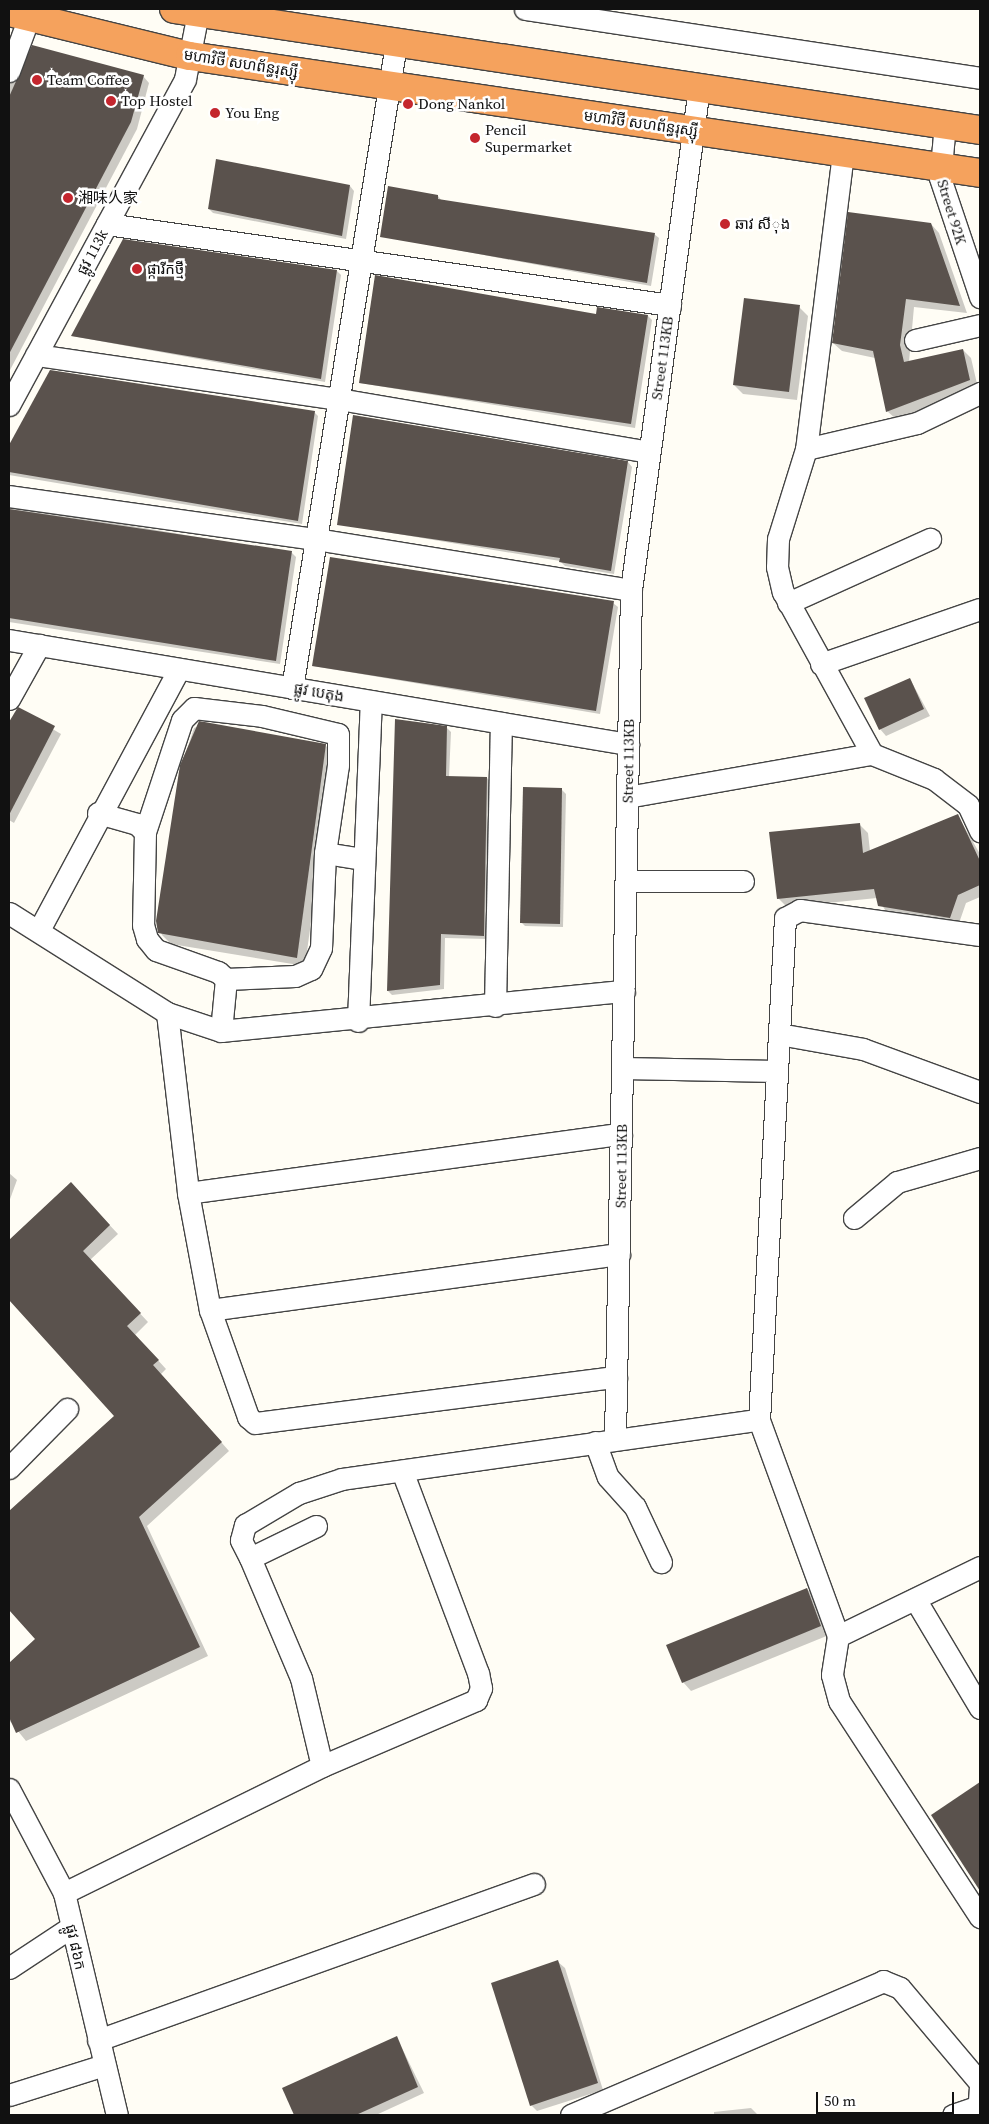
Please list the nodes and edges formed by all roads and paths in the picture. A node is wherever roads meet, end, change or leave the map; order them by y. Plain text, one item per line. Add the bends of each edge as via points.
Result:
1 (525, 9) edge
2 (186, 11) edge
3 (23, 13) edge
4 (396, 44) junction
5 (190, 56) junction
6 (9, 71) edge
7 (980, 78) edge
8 (389, 86) junction
9 (699, 88) junction
10 (945, 124) junction
11 (980, 130) edge
12 (694, 131) junction
13 (843, 153) junction
14 (941, 167) junction
15 (980, 173) edge
16 (107, 224) junction
17 (361, 260) junction
18 (980, 297) edge
19 (670, 305) junction
20 (980, 325) edge
21 (915, 340) dead end
22 (36, 355) junction
23 (15, 377) edge
24 (980, 393) edge
25 (339, 399) junction
26 (9, 405) edge
27 (806, 449) junction
28 (649, 452) junction
29 (9, 496) edge
30 (316, 538) junction
31 (930, 539) dead end
32 (631, 590) junction
33 (788, 604) junction
34 (980, 609) edge
35 (9, 640) edge
36 (39, 645) junction
37 (821, 664) junction
38 (179, 669) junction
39 (266, 684) junction
40 (292, 688) junction
41 (9, 699) edge
42 (371, 701) junction
43 (262, 716) junction
44 (501, 723) junction
45 (628, 744) junction
46 (872, 754) junction
47 (627, 797) junction
48 (974, 802) edge
49 (98, 813) junction
50 (980, 831) edge
51 (145, 832) junction
52 (325, 853) junction
53 (364, 859) junction
54 (626, 881) junction
55 (743, 881) dead end
56 (9, 913) edge
57 (38, 930) junction
58 (980, 935) edge
59 (226, 979) junction
60 (624, 991) junction
61 (495, 1006) junction
62 (167, 1013) junction
63 (358, 1021) junction
64 (221, 1031) junction
65 (779, 1034) junction
66 (622, 1068) junction
67 (777, 1071) junction
68 (980, 1092) edge
69 (621, 1134) junction
70 (980, 1158) edge
71 (188, 1193) junction
72 (854, 1218) dead end
73 (619, 1254) junction
74 (210, 1310) junction
75 (616, 1377) junction
76 (67, 1409) dead end
77 (759, 1420) junction
78 (605, 1440) junction
79 (9, 1468) edge
80 (402, 1471) junction
81 (316, 1526) dead end
82 (250, 1558) junction
83 (662, 1562) dead end
84 (980, 1567) edge
85 (915, 1599) junction
86 (838, 1636) junction
87 (980, 1708) edge
88 (322, 1766) junction
89 (9, 1789) edge
90 (534, 1884) dead end
91 (64, 1893) junction
92 (980, 1917) edge
93 (72, 1927) junction
94 (9, 1967) edge
95 (98, 2040) junction
96 (104, 2065) junction
97 (980, 2084) edge
98 (9, 2096) edge
99 (615, 2107) edge
100 (977, 2111) edge
101 (117, 2115) edge
102 (571, 2115) edge
103 (953, 2115) edge

1 - 7 street
2 - 4 highway
2 - 5 street, ផ្លូវ 113k
3 - 5 highway, មហាវិថី សហព័ន្ធរុស្ស៊ី
3 - 6 street
4 - 8 street
4 - 9 highway
5 - 8 highway, មហាវិថី សហព័ន្ធរុស្ស៊ី
5 - 16 street, ផ្លូវ 113k via 185,79
8 - 12 highway, មហាវិថី សហព័ន្ធរុស្ស៊ី
8 - 17 street
9 - 10 highway
9 - 12 street, Street 113KB
10 - 11 highway
10 - 14 street, Street 92K
12 - 13 highway, មហាវិថី សហព័ន្ធរុស្ស៊ី
12 - 19 street, Street 113KB
13 - 14 highway, មហាវិថី សហព័ន្ធរុស្ស៊ី
13 - 27 street
14 - 15 highway, មហាវិថី សហព័ន្ធរុស្ស៊ី
14 - 18 street, Street 92K via 940,178
16 - 17 street
16 - 22 street, ផ្លូវ 113k
17 - 19 street
17 - 25 street
19 - 28 street, Street 113KB
20 - 21 street
22 - 23 street, ផ្លូវ 113k
22 - 25 street
23 - 26 street, ផ្លូវ 113k
24 - 27 street via 917,423
25 - 28 street
25 - 30 street
27 - 33 street via 778,539 777,567
28 - 32 street, Street 113KB
29 - 30 street
30 - 32 street
30 - 40 street
31 - 33 street
32 - 45 street, Street 113KB
33 - 37 street
34 - 37 street
35 - 36 street, ផ្លូវ បេតុង
36 - 38 street, ផ្លូវ បេតុង
36 - 41 street
37 - 46 street
38 - 39 street, ផ្លូវ បេតុង
38 - 49 street
39 - 40 street, ផ្លូវ បេតុង
39 - 43 street
40 - 42 street, ផ្លូវ បេតុង
42 - 44 street, ផ្លូវ បេតុង
42 - 53 street
43 - 51 street via 199,707 188,711
43 - 52 street via 338,734 338,766
44 - 45 street, ផ្លូវ បេតុង
44 - 61 street
45 - 47 street, Street 113KB
46 - 47 street
46 - 48 street via 934,779
47 - 54 street, Street 113KB
48 - 50 street
49 - 51 street via 137,824
49 - 57 street
51 - 59 street via 142,925 147,939 156,950 218,972
52 - 53 street
52 - 59 street via 321,948 310,969 295,976
53 - 63 street
54 - 55 street
54 - 60 street, Street 113KB
56 - 57 street
57 - 62 street
58 - 65 street via 800,910 789,914
59 - 64 street
60 - 61 street
60 - 66 street, Street 113KB
61 - 63 street
62 - 64 street
62 - 71 street
63 - 64 street
65 - 67 street
65 - 68 street via 863,1048
66 - 67 street
66 - 69 street, Street 113KB
67 - 77 street
69 - 71 street
69 - 73 street, Street 113KB
70 - 72 street via 897,1182
71 - 74 street
73 - 74 street
73 - 75 street, Street 113KB
74 - 75 street via 248,1417 263,1425
75 - 78 street, Street 113KB
76 - 79 street
77 - 78 street
77 - 86 street
78 - 80 street
78 - 83 street via 608,1477 635,1506
80 - 82 street via 342,1479 299,1493 258,1516 245,1525 241,1540
80 - 88 street via 481,1688 476,1700
81 - 82 street
82 - 88 street via 301,1678
84 - 85 street
85 - 86 street
85 - 87 street
86 - 92 street via 832,1676 839,1701
88 - 91 street
89 - 91 street, ផ្លូវ ៨៦ក
90 - 95 street
91 - 93 street, ផ្លូវ ៨៦ក
93 - 94 street
93 - 95 street, ផ្លូវ ៨៦ក
95 - 96 street, ផ្លូវ ៨៦ក
96 - 98 street
96 - 101 street, ផ្លូវ ៨៦ក
97 - 99 street via 900,1988 883,1981
97 - 100 street
99 - 102 street
100 - 103 street

